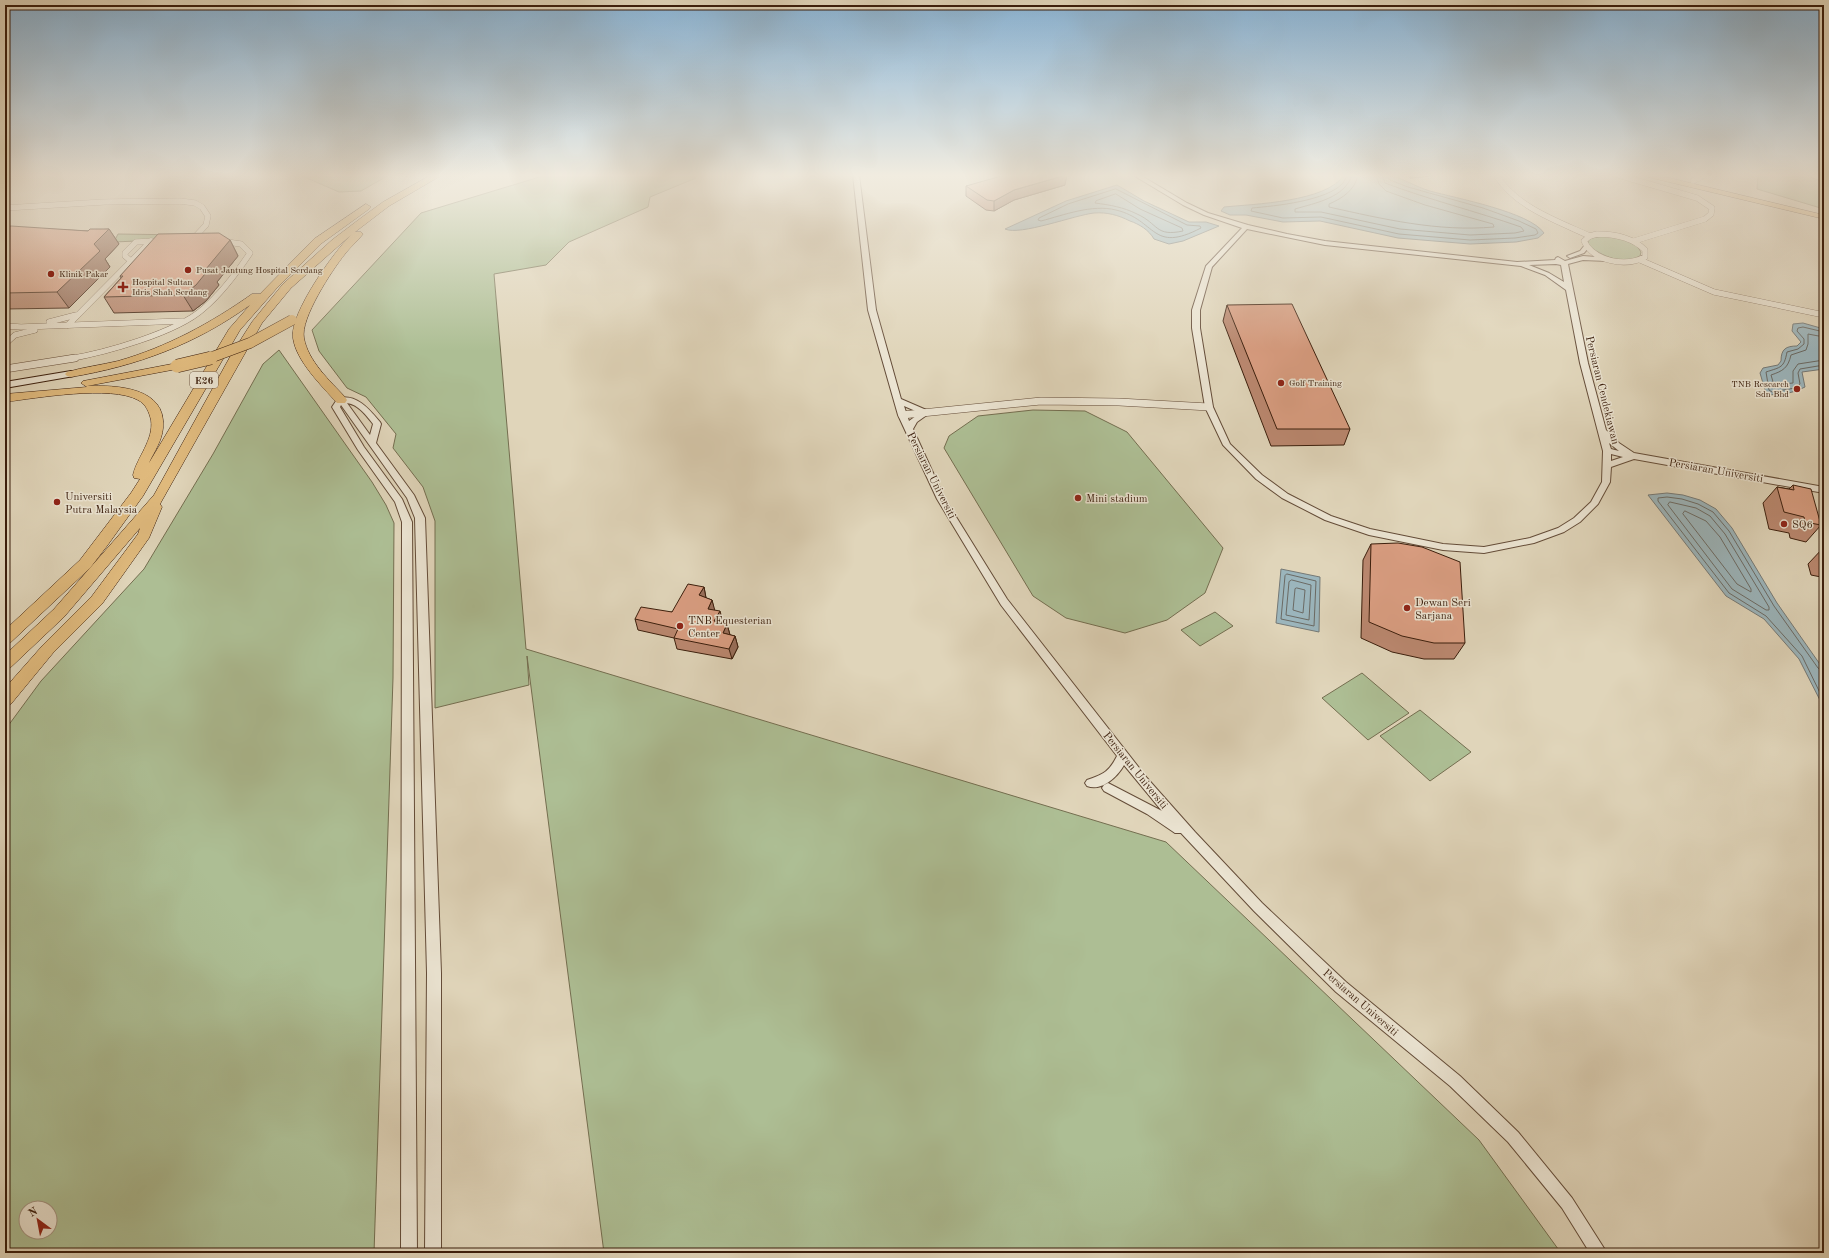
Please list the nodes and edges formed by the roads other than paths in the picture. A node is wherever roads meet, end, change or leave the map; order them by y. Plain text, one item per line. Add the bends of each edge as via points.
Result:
1 (200, 234) edge
2 (328, 234) edge
3 (347, 234) edge
4 (359, 234) edge
5 (863, 234) edge
6 (1240, 234) edge
7 (1279, 234) edge
8 (1585, 234) edge
9 (1658, 234) edge
10 (1590, 236) junction
11 (212, 240) edge
12 (167, 241) edge
13 (198, 241) edge
14 (1634, 241) junction
15 (151, 242) junction
16 (1586, 246) junction
17 (1607, 259) junction
18 (1640, 260) junction
19 (132, 262) junction
20 (1559, 262) junction
21 (1517, 264) junction
22 (286, 273) junction
23 (1568, 288) junction
24 (306, 309) junction
25 (78, 315) junction
26 (1824, 315) edge
27 (185, 320) junction
28 (174, 321) junction
29 (68, 325) junction
30 (5, 326) edge
31 (21, 327) junction
32 (5, 331) edge
33 (5, 344) edge
34 (14, 367) junction
35 (5, 369) edge
36 (5, 374) edge
37 (71, 374) joint
38 (5, 380) edge
39 (22, 382) junction
40 (5, 385) edge
41 (5, 397) edge
42 (341, 400) junction
43 (898, 400) junction
44 (1209, 407) junction
45 (927, 412) junction
46 (902, 415) junction
47 (909, 428) junction
48 (1602, 431) junction
49 (1607, 451) junction
50 (1635, 456) junction
51 (1607, 465) junction
52 (1824, 490) edge
53 (136, 496) junction
54 (159, 497) junction
55 (5, 639) edge
56 (5, 664) edge
57 (5, 699) edge
58 (1123, 755) junction
59 (1091, 783) dead end
60 (1108, 788) dead end
61 (1191, 836) junction
62 (409, 1253) edge
63 (433, 1253) edge
64 (1599, 1253) edge

1 - 13 street via 190,241
2 - 22 highway, E26
3 - 54 highway, E26 via 287,286 257,322
4 - 24 highway via 340,253
5 - 43 street, Persiaran Universiti via 872,310
6 - 44 street, Persiaran Cendekiawan via 1209,266 1196,310 1196,328
7 - 21 street via 1325,243
8 - 10 street
9 - 14 street
10 - 14 street via 1613,235
10 - 16 street via 1584,241
11 - 27 street via 243,245 250,253 233,279 202,310
12 - 15 street
14 - 18 street via 1646,253
15 - 19 street
15 - 19 street via 136,242 125,253
16 - 17 street
16 - 20 street via 1582,252
17 - 18 street via 1628,262
17 - 20 street via 1583,258
18 - 26 street via 1714,292
19 - 25 street
20 - 21 street
20 - 23 street, Persiaran Cendekiawan
21 - 23 street via 1548,274
22 - 37 highway via 226,318 198,334 124,363
22 - 53 highway, E26 via 235,329
23 - 48 street, Persiaran Cendekiawan
24 - 41 highway, bridge via 252,344 228,354 177,366
24 - 42 highway via 298,330 301,346 313,368
25 - 29 street
25 - 31 street
27 - 28 street
27 - 34 street via 160,333 86,356
28 - 29 street
28 - 33 street via 174,324 161,327 158,325 41,329 16,335
29 - 31 street
30 - 31 street
31 - 32 street
34 - 35 street
34 - 36 street
37 - 39 main road
38 - 39 street
39 - 40 main road
41 - 53 highway via 92,389 141,396 148,401 157,419 157,435 140,470
42 - 62 street via 336,407 399,501 407,522
42 - 63 street via 411,497 420,518 434,973
43 - 45 street
43 - 46 street, Persiaran Universiti
44 - 45 street via 1041,400
44 - 51 street, Persiaran Cendekiawan via 1228,445 1249,468 1285,496 1356,528 1443,546 1484,550 1531,541 1561,530 1577,520 1594,504 1606,482
45 - 46 street
45 - 47 street via 914,420
46 - 47 street, Persiaran Universiti
47 - 58 street, Persiaran Universiti via 941,499 1004,602
48 - 49 street, Persiaran Cendekiawan
48 - 50 street via 1616,445
49 - 50 street, Persiaran Universiti
49 - 51 street, Persiaran Cendekiawan
50 - 51 street
50 - 52 street, Persiaran Universiti
53 - 55 highway, E26 via 85,564
54 - 56 highway, E26 via 59,613
54 - 57 highway via 144,535 97,600 48,649
58 - 59 street via 1115,772 1106,779
58 - 61 street, Persiaran Universiti
60 - 61 street via 1151,810
61 - 64 street, Persiaran Universiti via 1258,907 1341,987 1455,1081 1513,1137 1567,1203

